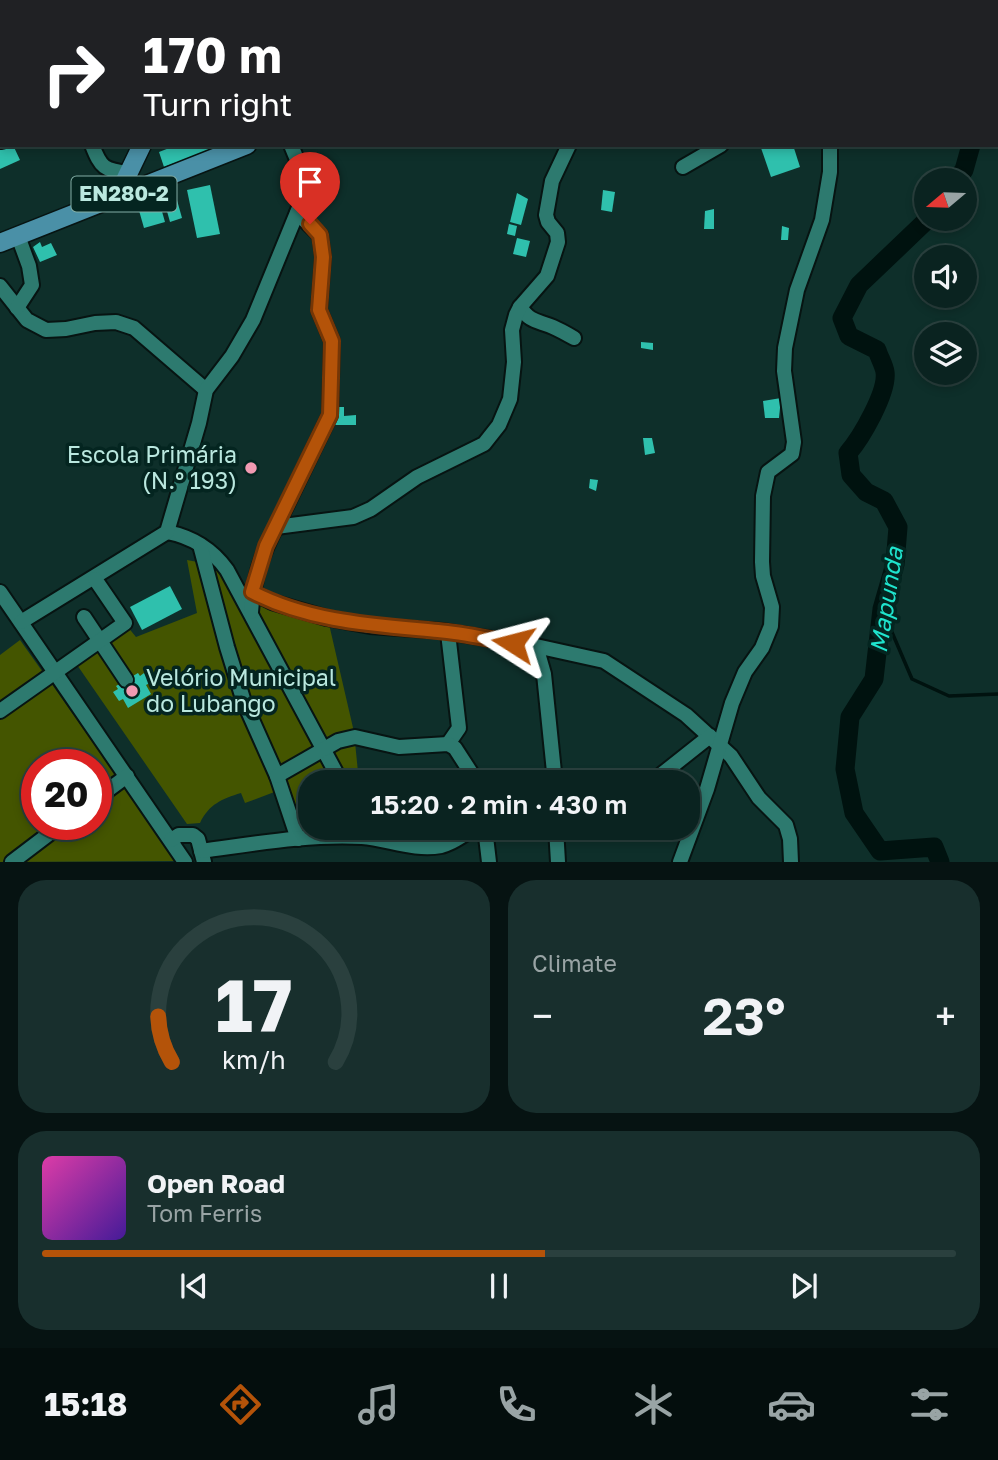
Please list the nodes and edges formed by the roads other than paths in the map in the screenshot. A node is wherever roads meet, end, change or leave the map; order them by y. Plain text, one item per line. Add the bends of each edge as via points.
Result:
1 (93, 147) edge
2 (141, 147) edge
3 (242, 147) edge
4 (292, 147) edge
5 (568, 147) edge
6 (718, 147) edge
7 (830, 147) edge
8 (683, 167) dead end
9 (128, 173) junction
10 (117, 197) junction
11 (297, 213) junction
12 (18, 236) junction
13 (0, 243) edge
14 (0, 286) edge
15 (520, 307) junction
16 (17, 309) junction
17 (574, 338) dead end
18 (206, 390) junction
19 (276, 527) junction
20 (167, 532) junction
21 (200, 545) junction
22 (95, 579) dead end
23 (252, 592) junction
24 (2, 598) edge
25 (251, 612) junction
26 (83, 617) dead end
27 (20, 622) junction
28 (448, 632) junction
29 (99, 640) junction
30 (536, 646) junction
31 (55, 671) junction
32 (126, 680) dead end
33 (0, 711) edge
34 (715, 740) junction
35 (448, 744) junction
36 (325, 749) junction
37 (335, 770) edge
38 (470, 770) edge
39 (554, 770) edge
40 (670, 770) edge
41 (127, 776) junction
42 (277, 776) junction
43 (112, 787) edge
44 (298, 839) joint
45 (41, 840) edge
46 (171, 840) junction
47 (393, 840) edge
48 (453, 840) edge
49 (486, 840) edge
50 (557, 840) edge
51 (203, 856) edge
52 (12, 862) edge
53 (185, 862) edge
54 (489, 862) edge
55 (558, 862) edge
56 (680, 862) edge
57 (791, 862) edge

1 - 9 street via 107,170
2 - 9 main road
3 - 10 main road, EN280-2
4 - 11 street via 303,198
5 - 15 street via 552,181 546,215 558,242 547,276
6 - 8 street
7 - 34 street via 822,220 797,290 785,348 792,454 768,472 763,496 762,576 772,607 771,626
9 - 10 main road
10 - 12 main road, EN280-2
11 - 18 street via 253,320
11 - 19 street via 320,235 319,310 332,341 330,415
12 - 13 main road, EN280-2
12 - 16 street via 32,285
14 - 16 street
15 - 17 street via 526,317
15 - 19 street via 512,330 510,399 484,444 417,477 353,517
16 - 18 street via 46,330 116,322 134,328
18 - 20 street
19 - 23 street
20 - 21 street
20 - 27 street
21 - 25 street via 216,555
21 - 42 street via 241,691
22 - 29 street via 125,623
23 - 25 street
23 - 28 street via 327,618
24 - 27 street
25 - 36 street
26 - 29 street
27 - 31 street
28 - 30 street
28 - 35 street via 459,728
29 - 31 street
29 - 32 street
30 - 34 street via 604,661 677,708
30 - 39 street via 544,674
31 - 33 street
31 - 41 street
34 - 40 street
34 - 56 street via 707,789
34 - 57 street via 786,825
35 - 36 street via 399,747 355,737
35 - 38 street via 456,748
36 - 37 street
36 - 42 street
41 - 43 street
41 - 46 street
42 - 44 street
44 - 51 street
45 - 52 street
46 - 51 street via 193,835
46 - 53 street
47 - 48 street via 443,846
49 - 54 street
50 - 55 street

